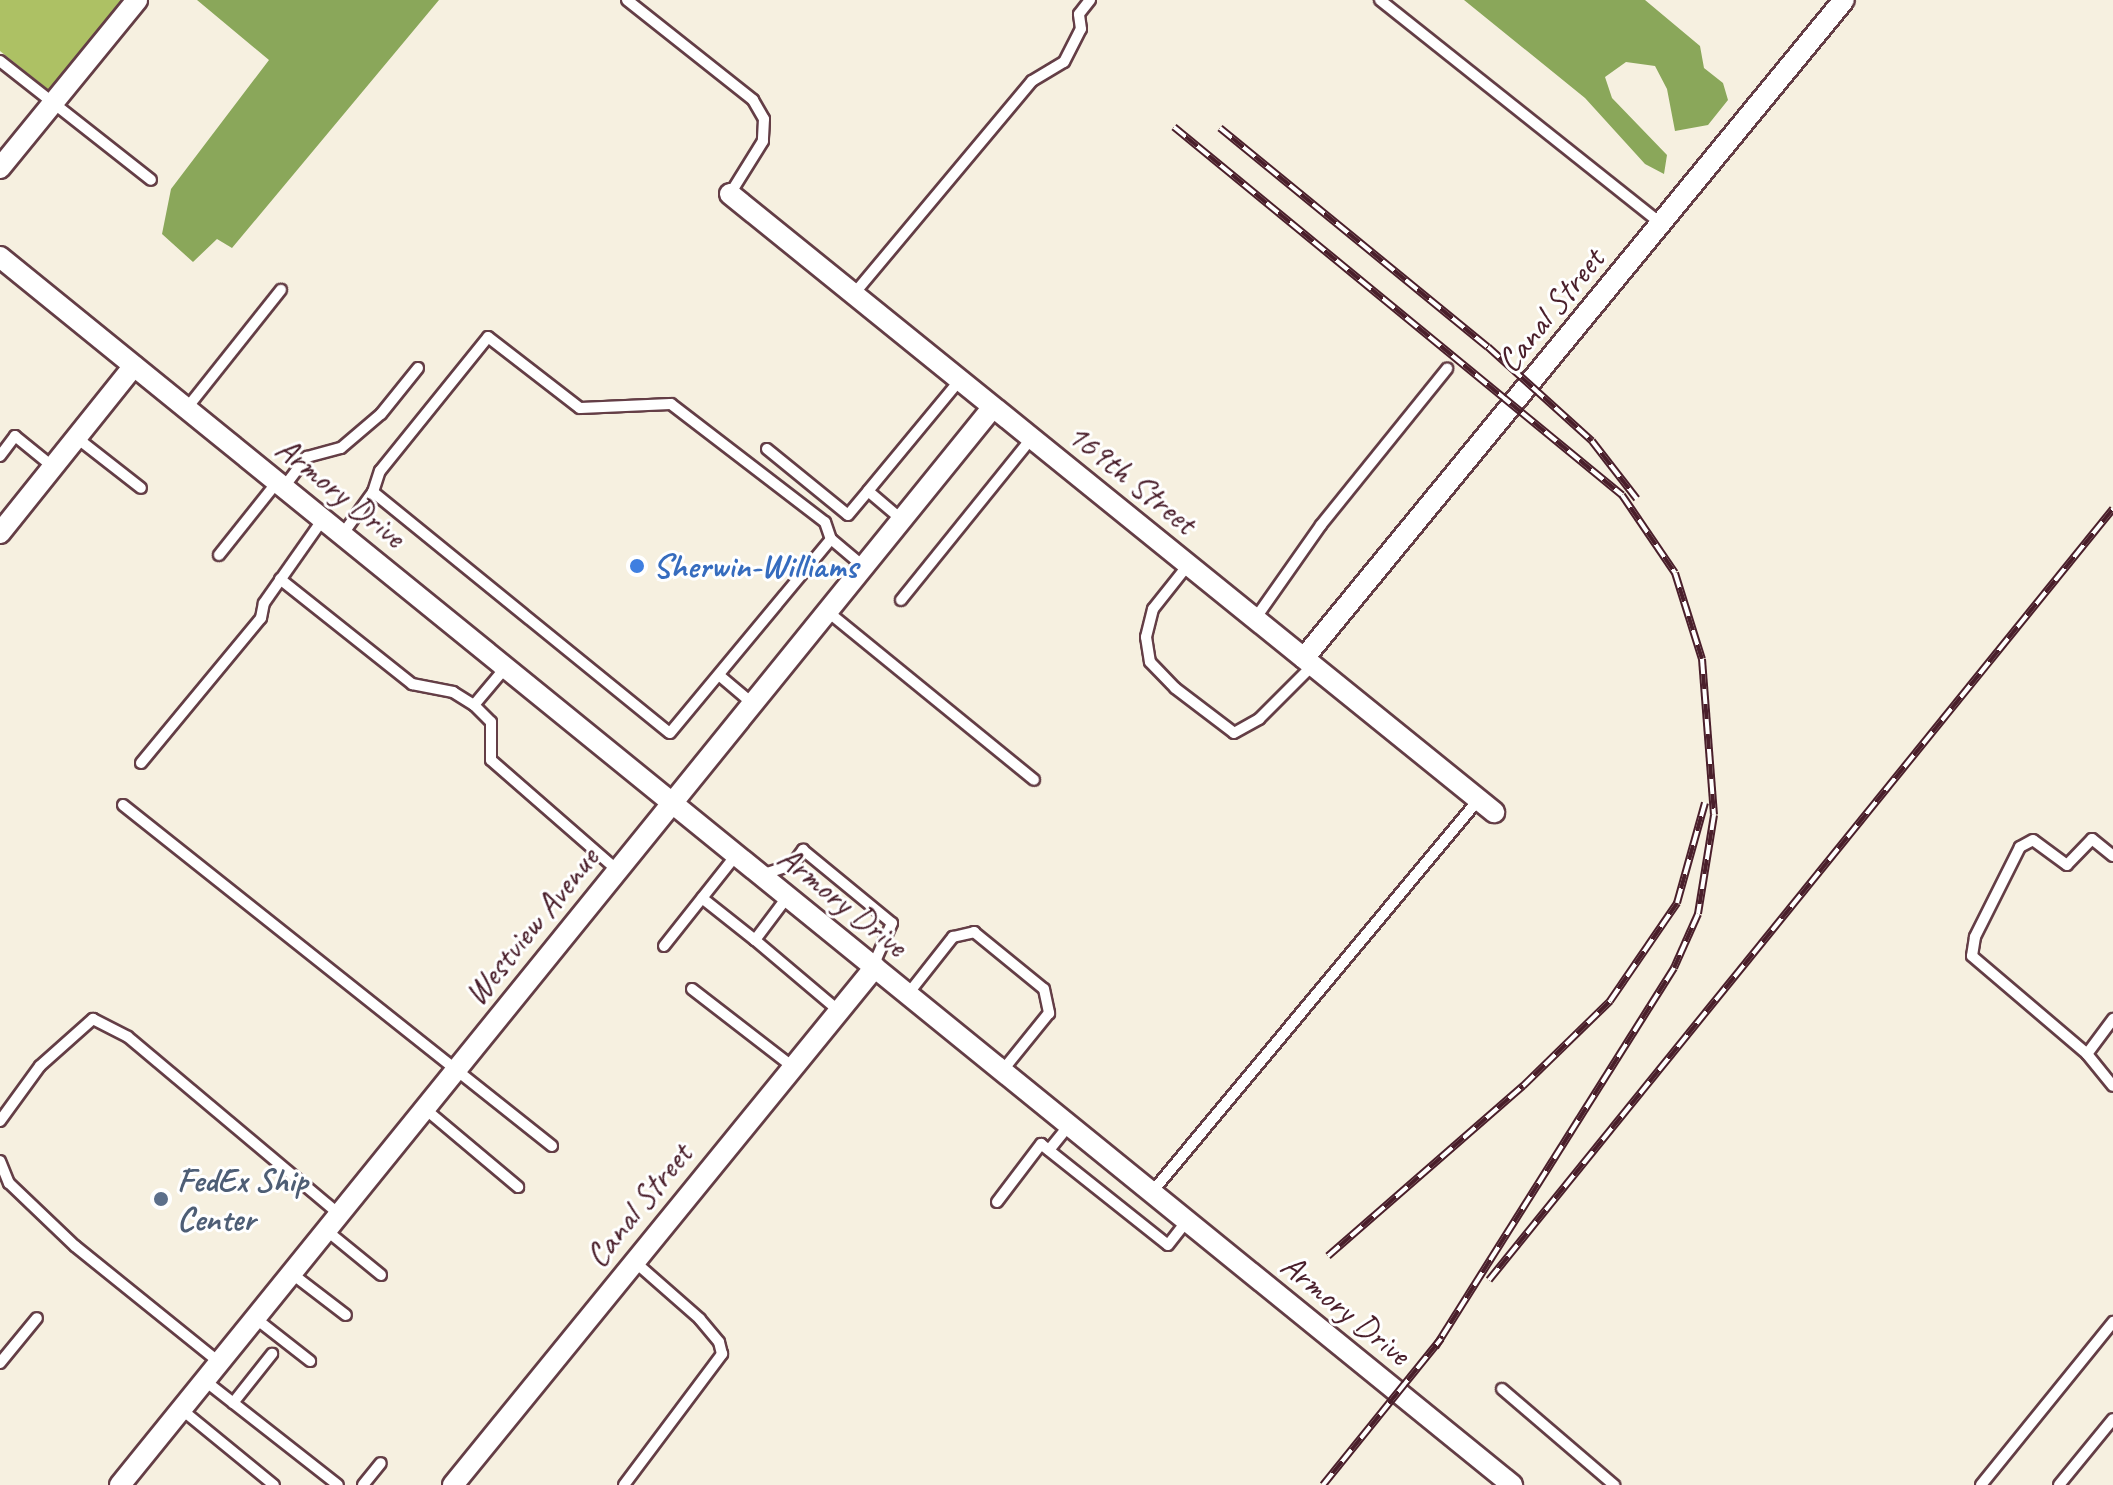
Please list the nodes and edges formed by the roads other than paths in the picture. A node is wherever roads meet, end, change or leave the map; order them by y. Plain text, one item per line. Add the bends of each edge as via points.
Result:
1 (137, 0) edge
2 (627, 0) edge
3 (1090, 0) edge
4 (1380, 0) edge
5 (1844, 0) edge
6 (0, 61) edge
7 (52, 103) junction
8 (0, 168) edge
9 (151, 180) dead end
10 (730, 194) joint
11 (1662, 224) junction
12 (0, 257) edge
13 (281, 290) dead end
14 (853, 295) junction
15 (134, 366) junction
16 (418, 368) dead end
17 (1447, 369) dead end
18 (959, 381) junction
19 (187, 408) junction
20 (992, 408) junction
21 (77, 438) junction
22 (1031, 439) junction
23 (767, 449) dead end
24 (0, 456) edge
25 (53, 467) junction
26 (281, 484) junction
27 (141, 488) dead end
28 (868, 491) junction
29 (373, 492) junction
30 (323, 519) junction
31 (901, 519) junction
32 (0, 533) edge
33 (342, 535) junction
34 (831, 539) junction
35 (219, 555) dead end
36 (1188, 565) junction
37 (863, 566) junction
38 (280, 579) junction
39 (901, 600) dead end
40 (827, 611) junction
41 (1255, 619) junction
42 (1308, 662) junction
43 (506, 667) junction
44 (720, 676) junction
45 (752, 703) junction
46 (474, 705) junction
47 (141, 763) dead end
48 (1034, 780) dead end
49 (672, 802) junction
50 (123, 805) dead end
51 (1486, 806) joint
52 (736, 855) junction
53 (2113, 856) edge
54 (617, 870) junction
55 (761, 875) junction
56 (788, 896) junction
57 (702, 898) junction
58 (755, 940) junction
59 (664, 946) dead end
60 (874, 966) junction
61 (692, 989) dead end
62 (908, 994) junction
63 (839, 1011) junction
64 (2113, 1019) edge
65 (2087, 1054) junction
66 (793, 1067) junction
67 (455, 1070) junction
68 (1002, 1071) junction
69 (2113, 1086) edge
70 (424, 1108) junction
71 (0, 1121) edge
72 (1069, 1125) junction
73 (552, 1146) dead end
74 (1049, 1150) junction
75 (0, 1161) edge
76 (518, 1187) dead end
77 (1152, 1192) junction
78 (997, 1202) dead end
79 (339, 1214) junction
80 (1187, 1221) junction
81 (326, 1230) junction
82 (634, 1261) junction
83 (291, 1273) junction
84 (381, 1275) dead end
85 (346, 1315) dead end
86 (37, 1318) dead end
87 (255, 1318) junction
88 (2113, 1322) edge
89 (272, 1354) dead end
90 (310, 1361) dead end
91 (219, 1362) junction
92 (0, 1363) edge
93 (204, 1380) junction
94 (1502, 1389) dead end
95 (233, 1403) junction
96 (181, 1409) junction
97 (2113, 1419) edge
98 (381, 1463) dead end
99 (120, 1485) edge
100 (274, 1485) edge
101 (338, 1485) edge
102 (363, 1485) edge
103 (453, 1485) edge
104 (624, 1485) edge
105 (1512, 1485) edge
106 (1614, 1485) edge
107 (1981, 1485) edge
108 (2059, 1485) edge

1 - 7 street
2 - 10 lane via 753,100 764,119 763,141
3 - 14 lane via 1079,14 1081,29 1064,62 1032,81
4 - 11 lane
5 - 11 street, Canal Street
6 - 7 lane
7 - 8 street
7 - 9 lane
10 - 14 street, 169th Street
11 - 42 street, Canal Street
12 - 15 street, Armory Drive
13 - 19 lane
14 - 18 street, 169th Street
15 - 19 street, Armory Drive
15 - 21 street
16 - 26 lane via 381,414 341,448 307,457
17 - 41 lane via 1321,525
18 - 20 street, 169th Street
18 - 28 lane
19 - 26 street, Armory Drive
20 - 22 street, 169th Street
20 - 31 street, Westview Avenue
21 - 25 street
21 - 27 lane
22 - 36 street, 169th Street
22 - 39 lane
23 - 28 lane via 848,515
24 - 25 lane via 15,436
25 - 32 street
26 - 30 street, Armory Drive
26 - 35 lane
28 - 31 lane
29 - 33 lane
29 - 34 lane via 380,471 488,337 580,408 671,404 825,522
29 - 44 lane via 670,733
30 - 33 street, Armory Drive
30 - 38 lane
31 - 37 street, Westview Avenue
33 - 43 street, Armory Drive
34 - 37 lane
34 - 44 lane
36 - 41 street, 169th Street
36 - 42 lane via 1153,609 1146,637 1150,662 1175,688 1234,733 1259,719
37 - 40 street, Westview Avenue
38 - 46 lane via 412,684 453,692
38 - 47 lane via 261,618
40 - 45 street, Westview Avenue
40 - 48 lane
41 - 42 street, 169th Street
42 - 51 street, 169th Street
43 - 46 lane
43 - 49 street, Armory Drive
44 - 45 lane
45 - 49 street, Westview Avenue
46 - 54 lane via 491,722 491,760
49 - 52 street, Armory Drive
49 - 54 street, Westview Avenue
50 - 67 lane
51 - 77 lane
52 - 55 street, Armory Drive
52 - 57 lane
53 - 65 lane via 2092,839 2067,865 2033,840 2020,847 1975,937 1972,956
54 - 67 street, Westview Avenue
55 - 56 street, Armory Drive
55 - 60 lane via 792,865 803,850 892,923
56 - 58 lane
56 - 60 street, Armory Drive
57 - 58 lane
57 - 59 lane
58 - 63 lane
60 - 62 street, Armory Drive
60 - 63 street, Canal Street
61 - 66 lane
62 - 68 street, Armory Drive
62 - 68 lane via 953,937 974,932 1044,989 1049,1013
63 - 66 street, Canal Street
64 - 65 lane
65 - 69 lane
66 - 82 street, Canal Street
67 - 70 street, Westview Avenue
67 - 73 lane
68 - 72 street, Armory Drive
70 - 76 lane
70 - 79 street, Westview Avenue
71 - 79 lane via 40,1066 93,1019 128,1037
72 - 74 lane
72 - 77 street, Armory Drive
74 - 78 lane via 1041,1144
74 - 80 lane via 1168,1245
75 - 91 lane via 9,1183 75,1246
77 - 80 street, Armory Drive
79 - 81 street, Westview Avenue
80 - 105 street, Armory Drive
81 - 83 street, Westview Avenue
81 - 84 lane
82 - 103 street, Canal Street
82 - 104 lane via 700,1319 722,1354
83 - 85 lane
83 - 87 street, Westview Avenue
86 - 92 lane
87 - 90 lane
87 - 91 street, Westview Avenue
88 - 107 lane
89 - 95 lane
91 - 93 street, Westview Avenue
93 - 95 lane
93 - 96 street, Westview Avenue
94 - 106 lane
95 - 101 lane
96 - 99 street, Westview Avenue
96 - 100 lane
97 - 108 lane
98 - 102 lane

